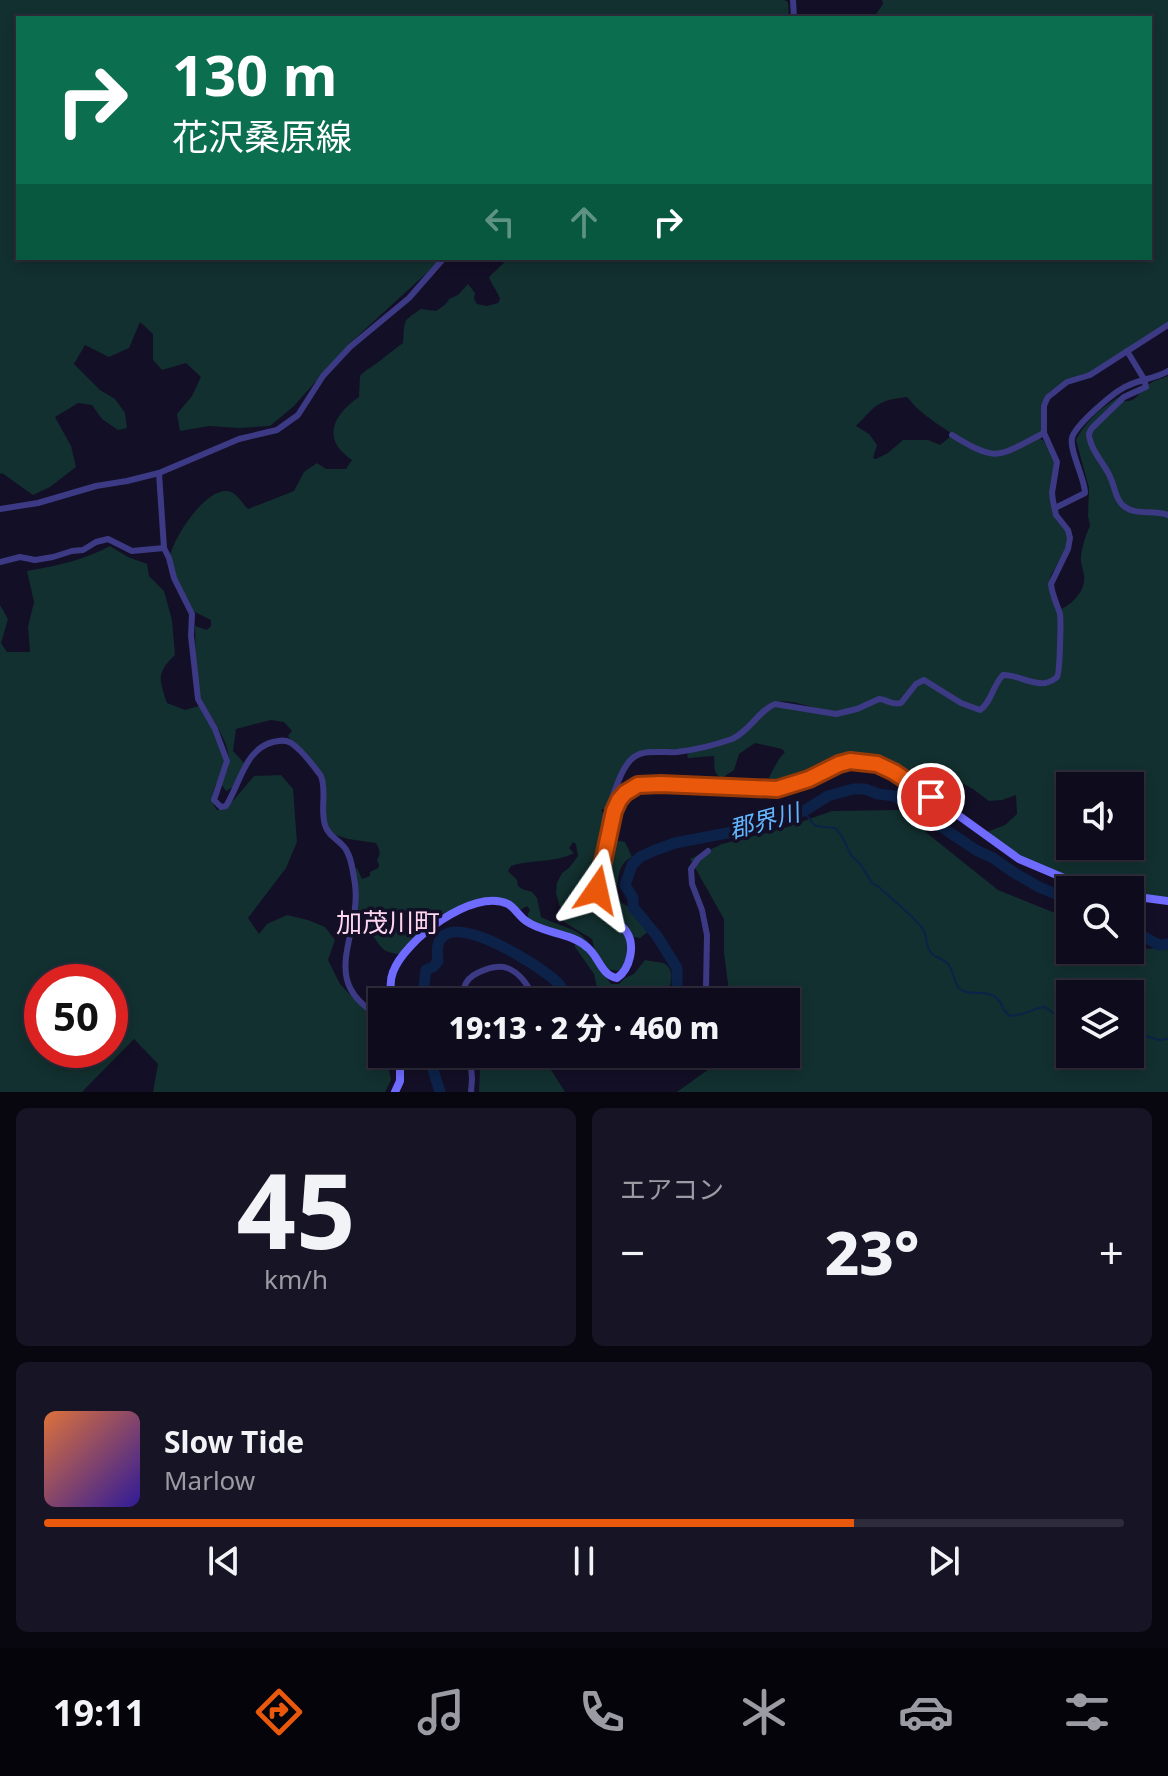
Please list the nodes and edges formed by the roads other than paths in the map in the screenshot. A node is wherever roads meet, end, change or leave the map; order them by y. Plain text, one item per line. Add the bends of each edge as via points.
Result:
1 (442, 260) edge
2 (1168, 325) edge
3 (1127, 351) junction
4 (1168, 371) edge
5 (1144, 379) junction
6 (1044, 433) junction
7 (952, 435) dead end
8 (159, 473) junction
9 (1055, 508) junction
10 (0, 509) edge
11 (1168, 515) edge
12 (164, 548) junction
13 (0, 562) edge
14 (607, 837) junction
15 (708, 851) dead end
16 (1059, 876) edge
17 (1144, 898) edge
18 (1168, 901) edge
19 (391, 988) edge
20 (464, 988) edge
21 (528, 988) edge
22 (706, 988) edge
23 (368, 1009) edge
24 (400, 1068) edge
25 (471, 1068) edge
26 (395, 1092) edge
27 (471, 1092) edge

1 - 8 street via 409,298 350,347 288,423
2 - 3 street
3 - 5 street
3 - 6 street via 1048,397
4 - 5 street
5 - 9 street via 1116,392 1076,431 1072,444 1085,493
5 - 11 street via 1145,389 1120,400 1092,428 1090,441 1124,506
6 - 7 street via 1003,454 975,449
6 - 9 street via 1057,462
8 - 10 street
8 - 12 street
9 - 14 street via 1070,538 1051,584 1061,623 1057,677 1033,683 1003,675 980,710 924,680 901,703 879,699 836,714 775,704 731,739 631,759 605,816
12 - 13 street via 132,551 108,539 53,557
12 - 23 street via 192,614 198,699 227,761 214,800 226,806 251,757 264,744 288,741 321,776 325,825 350,858 356,898 345,975
14 - 16 main road via 619,800 638,785 777,789 839,764 862,762 907,779 1019,859
14 - 19 main road via 597,899 629,938 630,958 622,975 607,974 578,941 526,922 510,905 489,902 456,910 437,922 393,970
15 - 22 street via 690,873 707,935
17 - 18 main road
20 - 21 street via 468,980 496,967 510,969
24 - 26 main road
25 - 27 street

